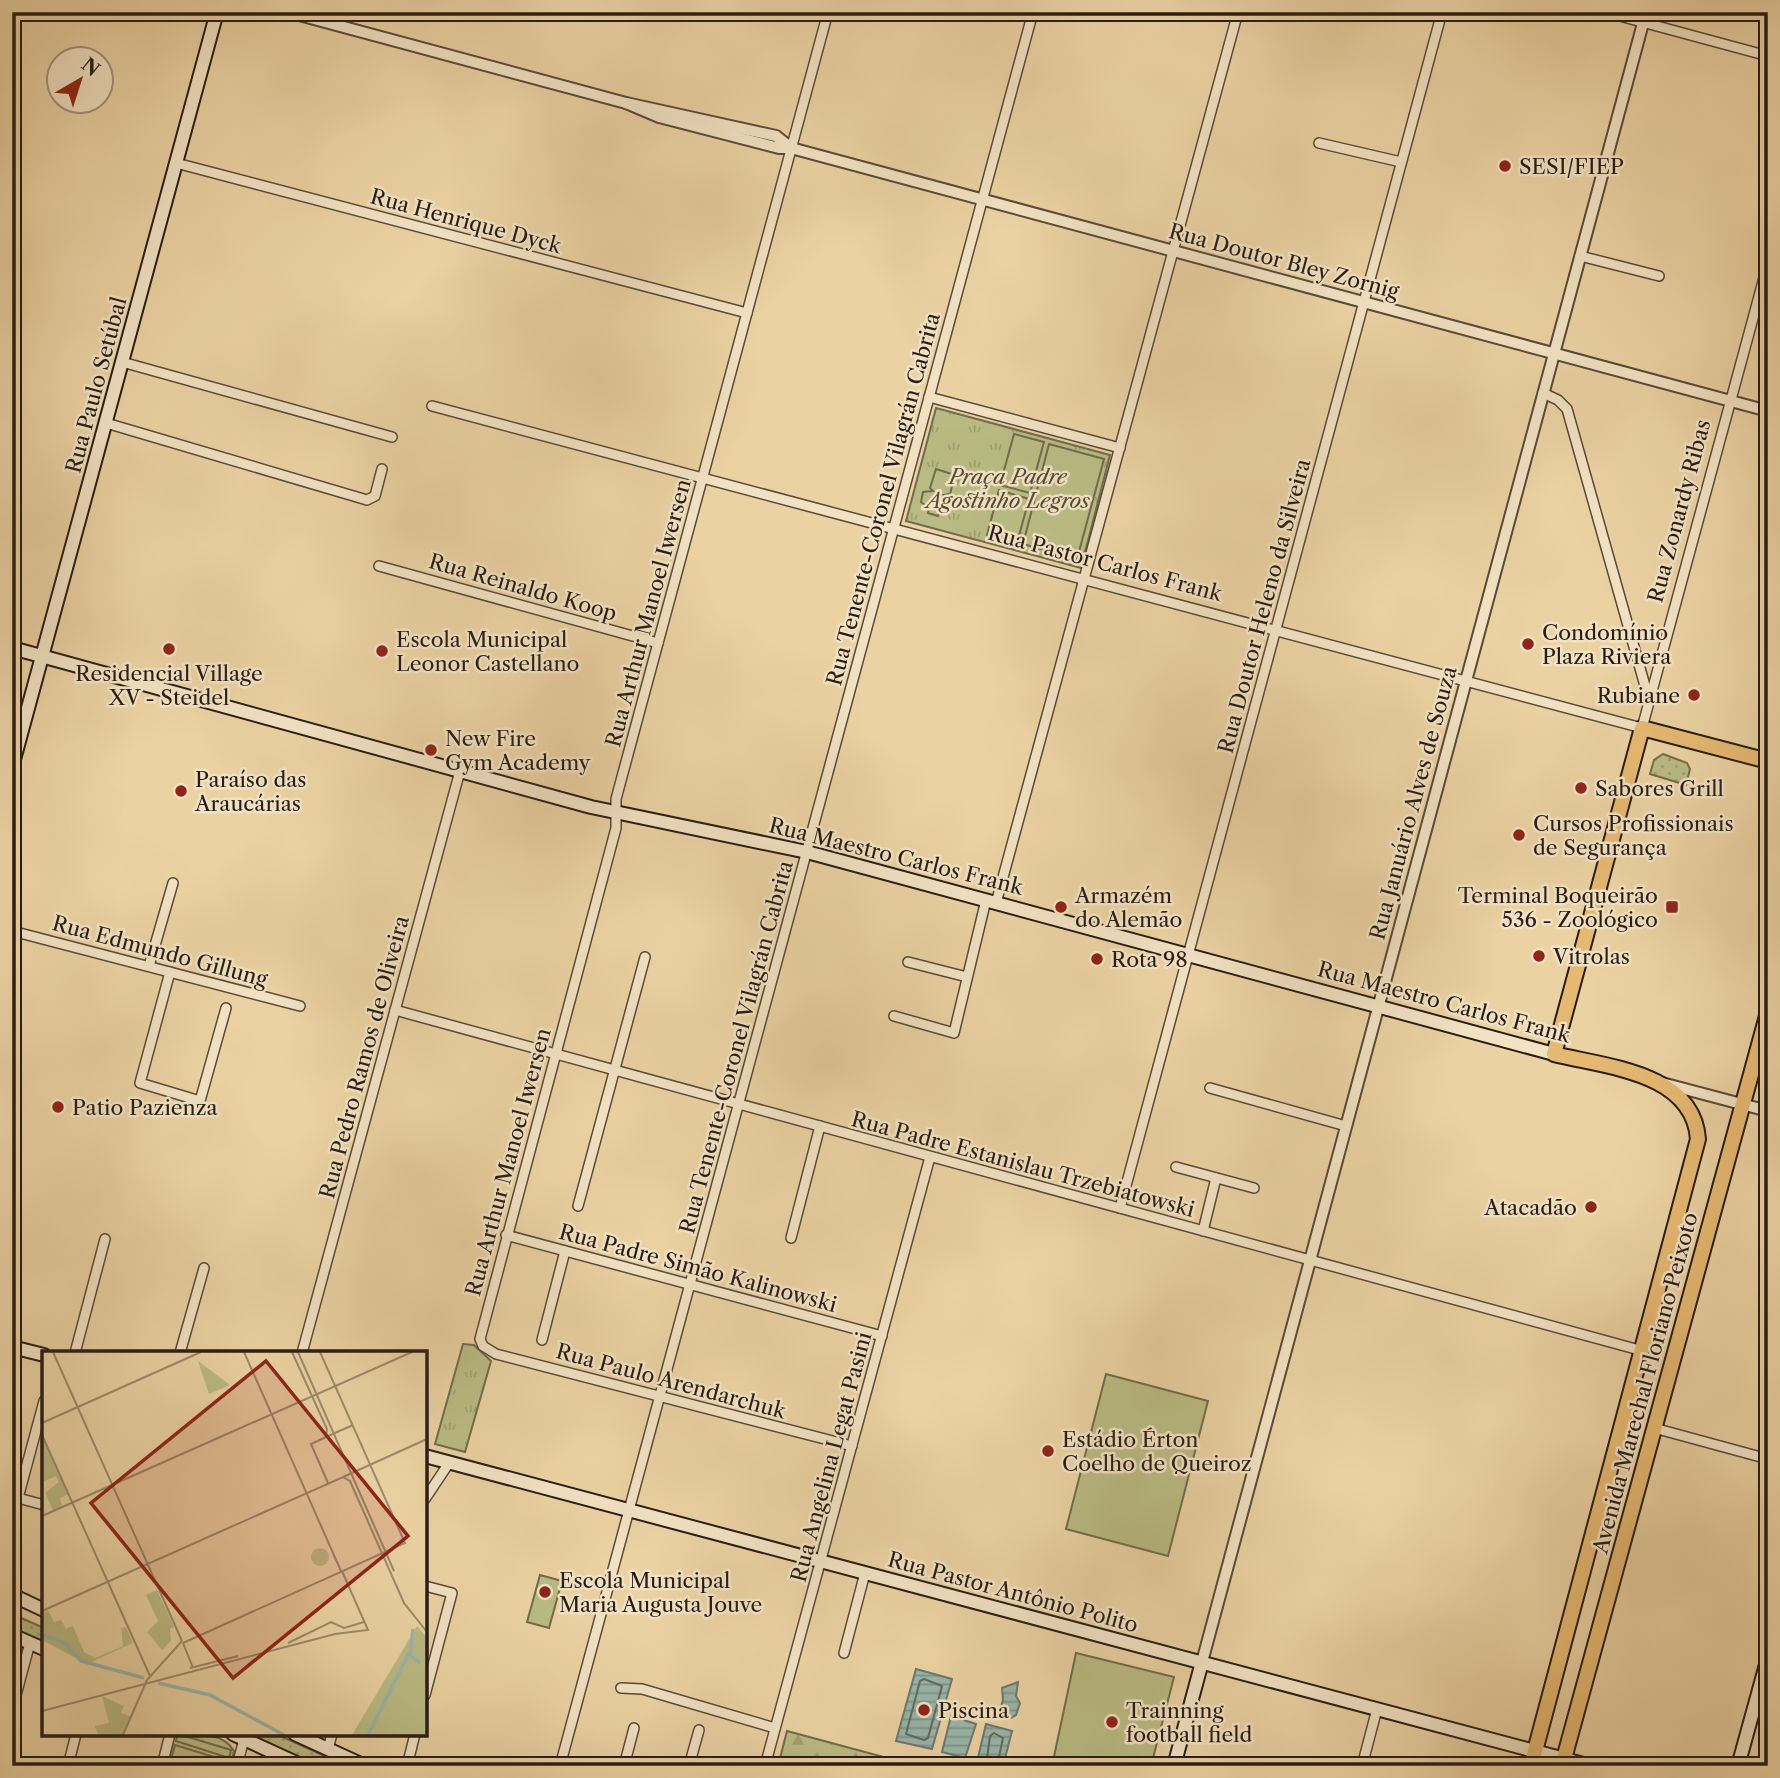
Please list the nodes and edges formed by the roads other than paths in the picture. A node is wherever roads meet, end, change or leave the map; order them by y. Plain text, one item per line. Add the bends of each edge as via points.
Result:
1 (217, 12) edge
2 (288, 12) edge
3 (828, 12) edge
4 (1033, 12) edge
5 (1238, 12) edge
6 (1442, 12) edge
7 (1605, 12) edge
8 (1644, 17) edge
9 (1768, 56) edge
10 (1318, 143) dead end
11 (791, 148) junction
12 (1401, 162) junction
13 (176, 163) junction
14 (982, 199) junction
15 (1173, 251) junction
16 (1580, 256) junction
17 (1768, 263) edge
18 (1659, 276) dead end
19 (1364, 302) junction
20 (747, 313) junction
21 (1554, 353) junction
22 (122, 362) junction
23 (1543, 393) junction
24 (929, 397) junction
25 (1731, 401) junction
26 (432, 406) dead end
27 (1768, 411) edge
28 (106, 423) junction
29 (392, 437) dead end
30 (1120, 448) junction
31 (382, 469) dead end
32 (702, 478) junction
33 (893, 529) junction
34 (379, 566) dead end
35 (1084, 579) junction
36 (1275, 630) junction
37 (658, 643) junction
38 (12, 648) edge
39 (42, 657) junction
40 (1466, 681) junction
41 (1649, 702) junction
42 (1642, 728) junction
43 (1768, 761) edge
44 (12, 768) edge
45 (460, 771) junction
46 (616, 813) junction
47 (807, 852) junction
48 (173, 883) dead end
49 (991, 902) junction
50 (12, 931) edge
51 (1188, 955) junction
52 (645, 957) dead end
53 (908, 962) dead end
54 (149, 967) junction
55 (170, 972) junction
56 (967, 977) junction
57 (300, 1006) dead end
58 (1378, 1006) junction
59 (226, 1008) dead end
60 (395, 1010) junction
61 (1768, 1012) edge
62 (894, 1016) dead end
63 (555, 1054) junction
64 (1554, 1054) junction
65 (615, 1070) junction
66 (1660, 1082) junction
67 (1210, 1088) dead end
68 (1735, 1102) junction
69 (738, 1104) junction
70 (1768, 1111) edge
71 (820, 1126) junction
72 (1346, 1126) junction
73 (930, 1157) junction
74 (1176, 1167) dead end
75 (1216, 1178) junction
76 (1254, 1188) dead end
77 (578, 1206) dead end
78 (1120, 1208) junction
79 (1203, 1231) junction
80 (506, 1235) junction
81 (791, 1238) dead end
82 (105, 1239) dead end
83 (565, 1251) junction
84 (1310, 1260) junction
85 (204, 1268) dead end
86 (690, 1284) junction
87 (882, 1336) junction
88 (542, 1339) dead end
89 (483, 1346) joint
90 (12, 1347) edge
91 (76, 1351) edge
92 (181, 1351) edge
93 (303, 1351) edge
94 (1643, 1351) junction
95 (42, 1354) edge
96 (660, 1396) junction
97 (42, 1408) edge
98 (1654, 1428) junction
99 (852, 1446) junction
100 (427, 1457) edge
101 (1768, 1459) edge
102 (449, 1463) junction
103 (427, 1496) edge
104 (18, 1498) junction
105 (42, 1504) edge
106 (12, 1508) edge
107 (629, 1510) junction
108 (820, 1561) junction
109 (865, 1573) junction
110 (427, 1587) edge
111 (12, 1595) edge
112 (42, 1608) edge
113 (12, 1635) edge
114 (30, 1643) junction
115 (42, 1648) edge
116 (844, 1653) dead end
117 (1768, 1657) edge
118 (1202, 1662) junction
119 (427, 1687) edge
120 (621, 1688) dead end
121 (1377, 1709) junction
122 (12, 1710) edge
123 (634, 1728) dead end
124 (775, 1728) junction
125 (699, 1730) dead end
126 (76, 1736) edge
127 (170, 1736) edge
128 (297, 1736) edge
129 (299, 1736) edge
130 (331, 1736) edge
131 (414, 1736) edge
132 (239, 1737) edge
133 (328, 1749) junction
134 (1535, 1751) junction
135 (285, 1757) junction
136 (1563, 1762) edge
137 (68, 1766) edge
138 (162, 1766) edge
139 (237, 1766) edge
140 (303, 1766) edge
141 (366, 1766) edge
142 (407, 1766) edge
143 (561, 1766) edge
144 (624, 1766) edge
145 (689, 1766) edge
146 (765, 1766) edge
147 (1174, 1766) edge
148 (1362, 1766) edge
149 (1531, 1766) edge
150 (1591, 1766) edge
151 (1738, 1766) edge

1 - 13 main road, Rua Paulo Setúbal
2 - 11 street, Rua Doutor Bley Zornig via 626,103 776,136
3 - 11 street, Rua Arthur Manoel Iwersen
4 - 14 street, Rua Tenente-Coronel Vilagrán Cabrita
5 - 15 street
6 - 12 street, Rua Doutor Heleno da Silveira
7 - 8 street
8 - 9 street
8 - 16 street, Rua Januário Alves de Souza
10 - 12 street
11 - 14 street, Rua Doutor Bley Zornig
11 - 20 street, Rua Arthur Manoel Iwersen
12 - 19 street, Rua Doutor Heleno da Silveira
13 - 20 street, Rua Henrique Dyck
13 - 22 main road, Rua Paulo Setúbal
14 - 15 street, Rua Doutor Bley Zornig
14 - 24 street, Rua Tenente-Coronel Vilagrán Cabrita
15 - 19 street, Rua Doutor Bley Zornig
15 - 30 street
16 - 18 street
16 - 21 street, Rua Januário Alves de Souza
17 - 25 street, Rua Zonardy Ribas
19 - 21 street, Rua Doutor Bley Zornig
19 - 36 street, Rua Doutor Heleno da Silveira
20 - 32 street, Rua Arthur Manoel Iwersen
21 - 23 street, Rua Januário Alves de Souza
21 - 25 street, Rua Doutor Bley Zornig
22 - 28 main road, Rua Paulo Setúbal
22 - 29 street
23 - 40 street, Rua Januário Alves de Souza
23 - 41 street via 1567,409
24 - 30 street
24 - 33 street, Rua Tenente-Coronel Vilagrán Cabrita
25 - 27 street, Rua Doutor Bley Zornig
25 - 41 street, Rua Zonardy Ribas
26 - 32 street, Rua Pastor Carlos Frank
28 - 31 street via 368,499 375,496
28 - 39 main road, Rua Paulo Setúbal
30 - 35 street
32 - 33 street, Rua Pastor Carlos Frank
32 - 37 street, Rua Arthur Manoel Iwersen
33 - 35 street, Rua Pastor Carlos Frank
33 - 47 street, Rua Tenente-Coronel Vilagrán Cabrita
34 - 37 street, Rua Reinaldo Koop
35 - 36 street, Rua Pastor Carlos Frank
35 - 49 street
36 - 40 street, Rua Pastor Carlos Frank
36 - 51 street, Rua Doutor Heleno da Silveira
37 - 46 street, Rua Arthur Manoel Iwersen
38 - 39 main road, Rua Maestro Carlos Frank
39 - 44 main road, Rua Paulo Setúbal
39 - 45 main road, Rua Maestro Carlos Frank
40 - 42 street, Rua Pastor Carlos Frank
40 - 58 street, Rua Januário Alves de Souza
41 - 42 street, Rua Zonardy Ribas
42 - 43 main road, Rua Pastor Carlos Frank
42 - 64 main road, Rua Zonardy Ribas
45 - 46 main road, Rua Maestro Carlos Frank
45 - 60 street, Rua Pedro Ramos de Oliveira
46 - 47 main road, Rua Maestro Carlos Frank
46 - 63 street, Rua Arthur Manoel Iwersen via 616,828
47 - 49 main road, Rua Maestro Carlos Frank
47 - 69 street, Rua Tenente-Coronel Vilagrán Cabrita
48 - 54 street
49 - 51 main road, Rua Maestro Carlos Frank
49 - 56 street
50 - 54 street, Rua Edmundo Gillung
51 - 58 main road, Rua Maestro Carlos Frank
51 - 78 street, Rua Doutor Heleno da Silveira
52 - 65 street
53 - 56 street
54 - 55 street, Rua Edmundo Gillung
55 - 57 street, Rua Edmundo Gillung
55 - 59 street via 140,1083 200,1101
56 - 62 street via 954,1033
58 - 64 main road, Rua Maestro Carlos Frank
58 - 72 street, Rua Januário Alves de Souza
60 - 63 street, Rua Padre Estanislau Trzebiatowski
60 - 93 street, Rua Pedro Ramos de Oliveira
61 - 68 main road, Avenida Marechal Floriano Peixoto
63 - 65 street, Rua Padre Estanislau Trzebiatowski
63 - 80 street, Rua Arthur Manoel Iwersen
64 - 66 main road, Rua Maestro Carlos Frank
65 - 69 street, Rua Padre Estanislau Trzebiatowski
65 - 77 street
66 - 68 street, Rua Maestro Carlos Frank
66 - 94 main road, Avenida Marechal Floriano Peixoto via 1686,1104 1698,1139
67 - 72 street
68 - 70 street, Rua Maestro Carlos Frank
68 - 98 main road, Avenida Marechal Floriano Peixoto
69 - 71 street, Rua Padre Estanislau Trzebiatowski
69 - 86 street, Rua Tenente-Coronel Vilagrán Cabrita
71 - 73 street, Rua Padre Estanislau Trzebiatowski
71 - 81 street
72 - 84 street, Rua Januário Alves de Souza
73 - 78 street, Rua Padre Estanislau Trzebiatowski
73 - 87 street, Rua Angelina Legat Pasini
74 - 75 street
75 - 76 street
75 - 79 street
78 - 79 street, Rua Padre Estanislau Trzebiatowski
79 - 84 street, Rua Padre Estanislau Trzebiatowski
80 - 83 street, Rua Padre Simão Kalinowski
80 - 89 street, Rua Arthur Manoel Iwersen via 480,1331
82 - 91 street
83 - 86 street, Rua Padre Simão Kalinowski
83 - 88 street
84 - 94 street, Rua Padre Estanislau Trzebiatowski
84 - 118 street, Rua Januário Alves de Souza
85 - 92 street
86 - 87 street, Rua Padre Simão Kalinowski
86 - 96 street, Rua Tenente-Coronel Vilagrán Cabrita
87 - 99 street, Rua Angelina Legat Pasini
89 - 96 street, Rua Paulo Arendarchuk via 496,1354
90 - 95 main road
94 - 134 main road, Avenida Marechal Floriano Peixoto
96 - 99 street, Rua Paulo Arendarchuk
96 - 107 street, Rua Tenente-Coronel Vilagrán Cabrita
97 - 104 street
98 - 101 street
98 - 136 main road, Avenida Marechal Floriano Peixoto
99 - 108 street, Rua Angelina Legat Pasini
100 - 102 main road, Rua Pastor Antônio Polito
102 - 103 street
102 - 107 main road, Rua Pastor Antônio Polito
104 - 105 street
104 - 106 street
107 - 108 main road, Rua Pastor Antônio Polito
107 - 143 street, Rua Tenente-Coronel Vilagrán Cabrita
108 - 109 main road, Rua Pastor Antônio Polito
108 - 124 street, Rua Angelina Legat Pasini
109 - 116 street
109 - 118 main road, Rua Pastor Antônio Polito
110 - 119 street via 452,1593
111 - 112 main road
113 - 114 main road
114 - 115 main road
114 - 122 street
117 - 151 main road
118 - 121 main road, Rua Pastor Antônio Polito
118 - 147 main road, Rua Januário Alves de Souza
120 - 124 street via 642,1689
121 - 134 main road, Rua Pastor Antônio Polito
121 - 148 street
123 - 144 street
124 - 146 street, Rua Angelina Legat Pasini
125 - 145 street
126 - 137 street
127 - 138 street
128 - 135 main road via 300,1750 296,1756
129 - 133 main road
130 - 133 street
131 - 142 street
132 - 135 main road
132 - 139 street
133 - 141 main road
134 - 136 main road, Rua Pastor Antônio Polito
134 - 149 main road, Avenida Marechal Floriano Peixoto
135 - 140 main road
136 - 150 main road, Rua Pastor Antônio Polito

